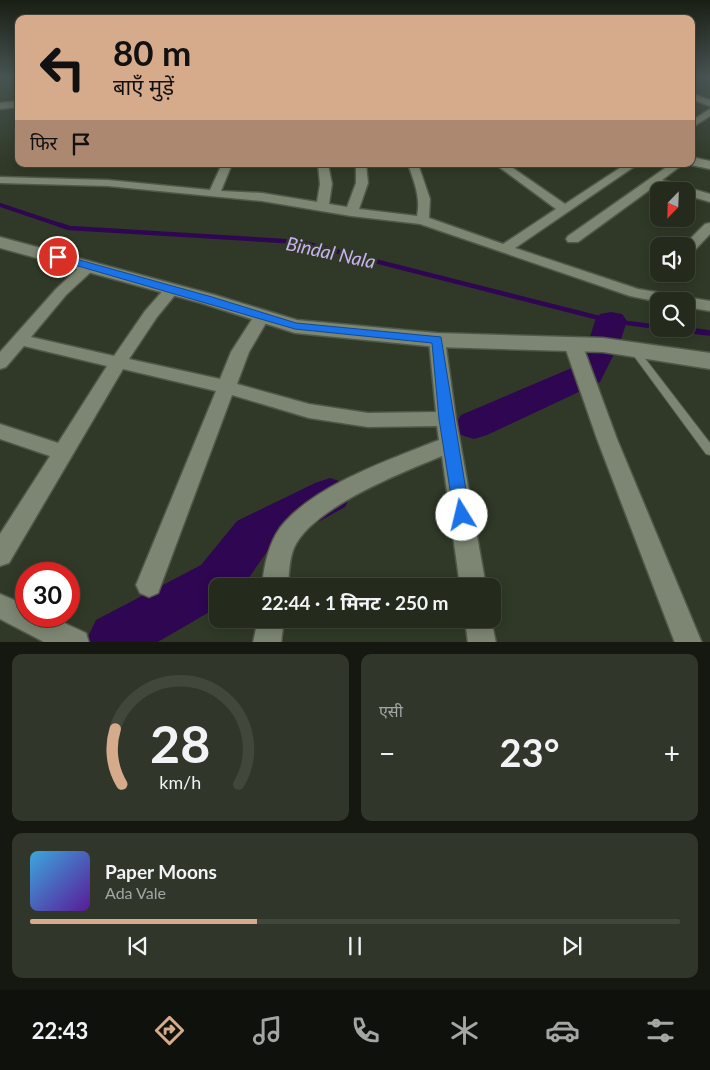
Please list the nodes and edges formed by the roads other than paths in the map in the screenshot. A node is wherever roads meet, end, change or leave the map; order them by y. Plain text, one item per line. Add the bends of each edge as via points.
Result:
1 (710, 112) edge
2 (695, 122) edge
3 (695, 162) edge
4 (710, 165) edge
5 (226, 167) edge
6 (323, 167) edge
7 (362, 167) edge
8 (414, 167) edge
9 (504, 167) edge
10 (628, 167) edge
11 (674, 167) edge
12 (0, 180) edge
13 (655, 182) edge
14 (650, 185) edge
15 (214, 194) junction
16 (695, 194) edge
17 (710, 198) edge
18 (322, 206) junction
19 (563, 208) junction
20 (351, 212) junction
21 (422, 220) junction
22 (710, 227) edge
23 (573, 239) dead end
24 (695, 242) edge
25 (4, 246) edge
26 (504, 249) junction
27 (89, 266) junction
28 (172, 289) junction
29 (650, 296) edge
30 (695, 304) edge
31 (710, 306) edge
32 (262, 316) junction
33 (20, 340) junction
34 (437, 340) junction
35 (573, 344) junction
36 (634, 350) junction
37 (710, 361) edge
38 (0, 363) edge
39 (118, 363) junction
40 (226, 387) junction
41 (446, 419) junction
42 (0, 431) edge
43 (450, 444) junction
44 (710, 451) edge
45 (64, 453) junction
46 (0, 555) edge
47 (276, 578) edge
48 (472, 578) edge
49 (149, 585) dead end
50 (0, 606) edge
51 (269, 628) edge
52 (480, 628) edge
53 (76, 642) edge
54 (267, 642) edge
55 (482, 642) edge
56 (689, 642) edge

1 - 2 street
3 - 4 street
5 - 15 street
6 - 18 street via 326,184
7 - 20 street via 361,194
8 - 21 street via 426,209
9 - 19 street
10 - 19 street
11 - 13 street
12 - 15 street via 117,183
14 - 23 street
15 - 18 street
16 - 17 street
18 - 20 street
19 - 26 street
20 - 21 street
21 - 26 street
22 - 24 street
25 - 27 street
26 - 29 street
27 - 28 street
27 - 33 street via 61,292
28 - 32 street
28 - 39 street
30 - 31 street
32 - 34 street via 301,327
32 - 40 street via 240,352
33 - 38 street
33 - 39 street
34 - 35 street
34 - 41 street
35 - 36 street
35 - 56 street via 607,439
36 - 37 street
36 - 44 lane
39 - 40 street
39 - 45 street
40 - 41 street via 309,411 368,420
40 - 49 street
41 - 43 street
42 - 45 street
43 - 47 street via 403,462 344,492 299,522 279,556
43 - 48 street
45 - 46 street
50 - 53 street
51 - 54 street
52 - 55 street

